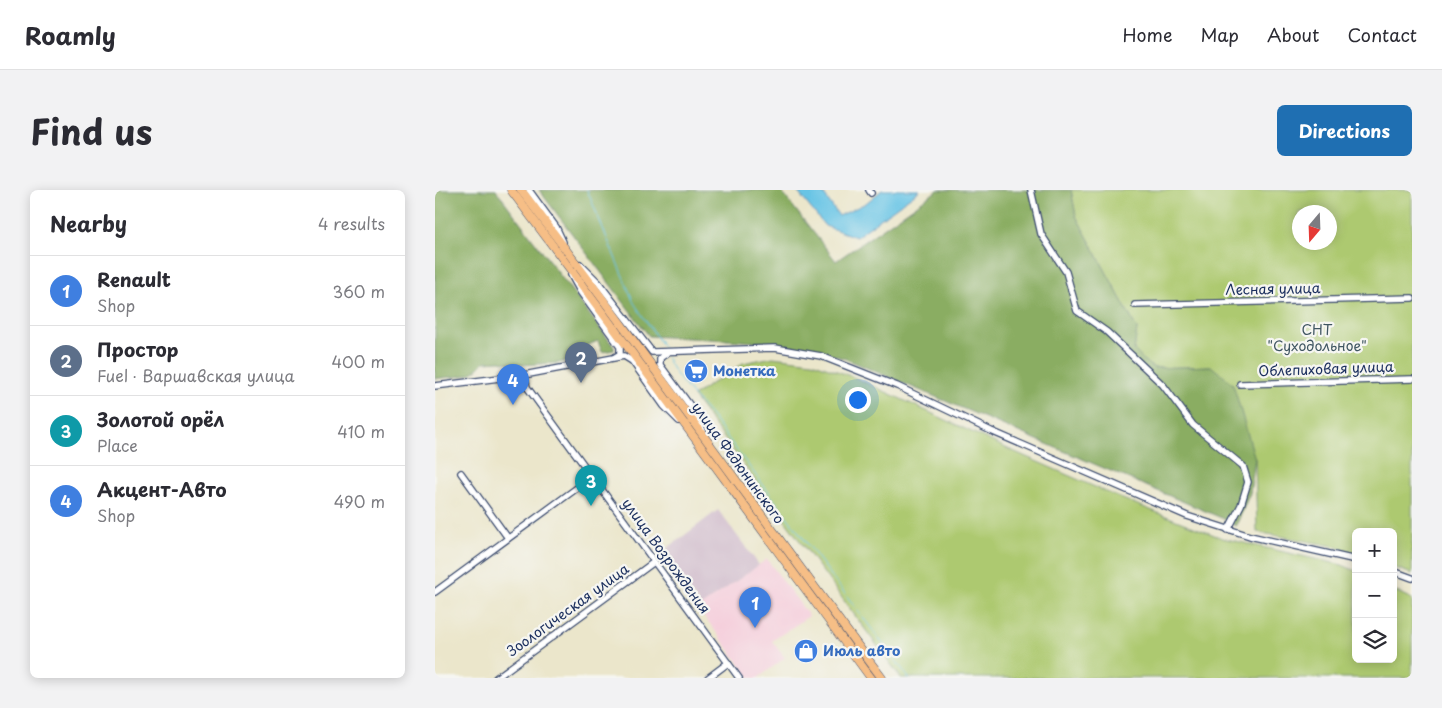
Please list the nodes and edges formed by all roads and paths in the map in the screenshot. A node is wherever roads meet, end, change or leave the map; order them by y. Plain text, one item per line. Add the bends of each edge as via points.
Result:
1 (511, 190) edge
2 (521, 190) edge
3 (529, 190) edge
4 (1031, 190) edge
5 (565, 253) junction
6 (1412, 298) edge
7 (1135, 305) dead end
8 (669, 353) junction
9 (615, 357) junction
10 (523, 375) junction
11 (1412, 379) edge
12 (1240, 384) dead end
13 (435, 386) edge
14 (690, 433) junction
15 (713, 450) junction
16 (461, 472) dead end
17 (592, 477) junction
18 (1228, 530) junction
19 (508, 538) junction
20 (1352, 559) edge
21 (654, 562) junction
22 (1397, 572) edge
23 (1412, 578) edge
24 (435, 592) edge
25 (728, 663) junction
26 (496, 678) edge
27 (708, 678) edge
28 (739, 678) edge
29 (871, 678) edge
30 (881, 678) edge

1 - 5 highway, улица Федюнинского
2 - 5 highway, улица Федюнинского
3 - 5 street via 556,227
4 - 18 street via 1041,234 1066,272 1077,311 1107,332 1163,385 1193,426 1243,466 1248,482
5 - 8 street via 598,282 650,351
5 - 9 street via 581,293 620,347 620,354
5 - 14 highway, улица Федюнинского
5 - 15 highway, улица Федюнинского via 644,352
6 - 7 street, Лесная улица
8 - 15 street via 661,357 660,365 694,411
8 - 18 street via 775,348 821,356 921,397 1110,484
9 - 10 street
9 - 14 street via 624,356 632,361 664,406
10 - 13 street
10 - 17 street, улица Возрождения via 527,387
11 - 12 street, Облепиховая улица
14 - 29 highway, улица Федюнинского
15 - 30 highway, улица Федюнинского
16 - 19 street
17 - 19 street
17 - 21 street, улица Возрождения
18 - 20 street
19 - 24 street
21 - 25 street, улица Возрождения
21 - 26 street, Зоологическая улица
22 - 23 street
25 - 27 street
25 - 28 street, улица Возрождения

